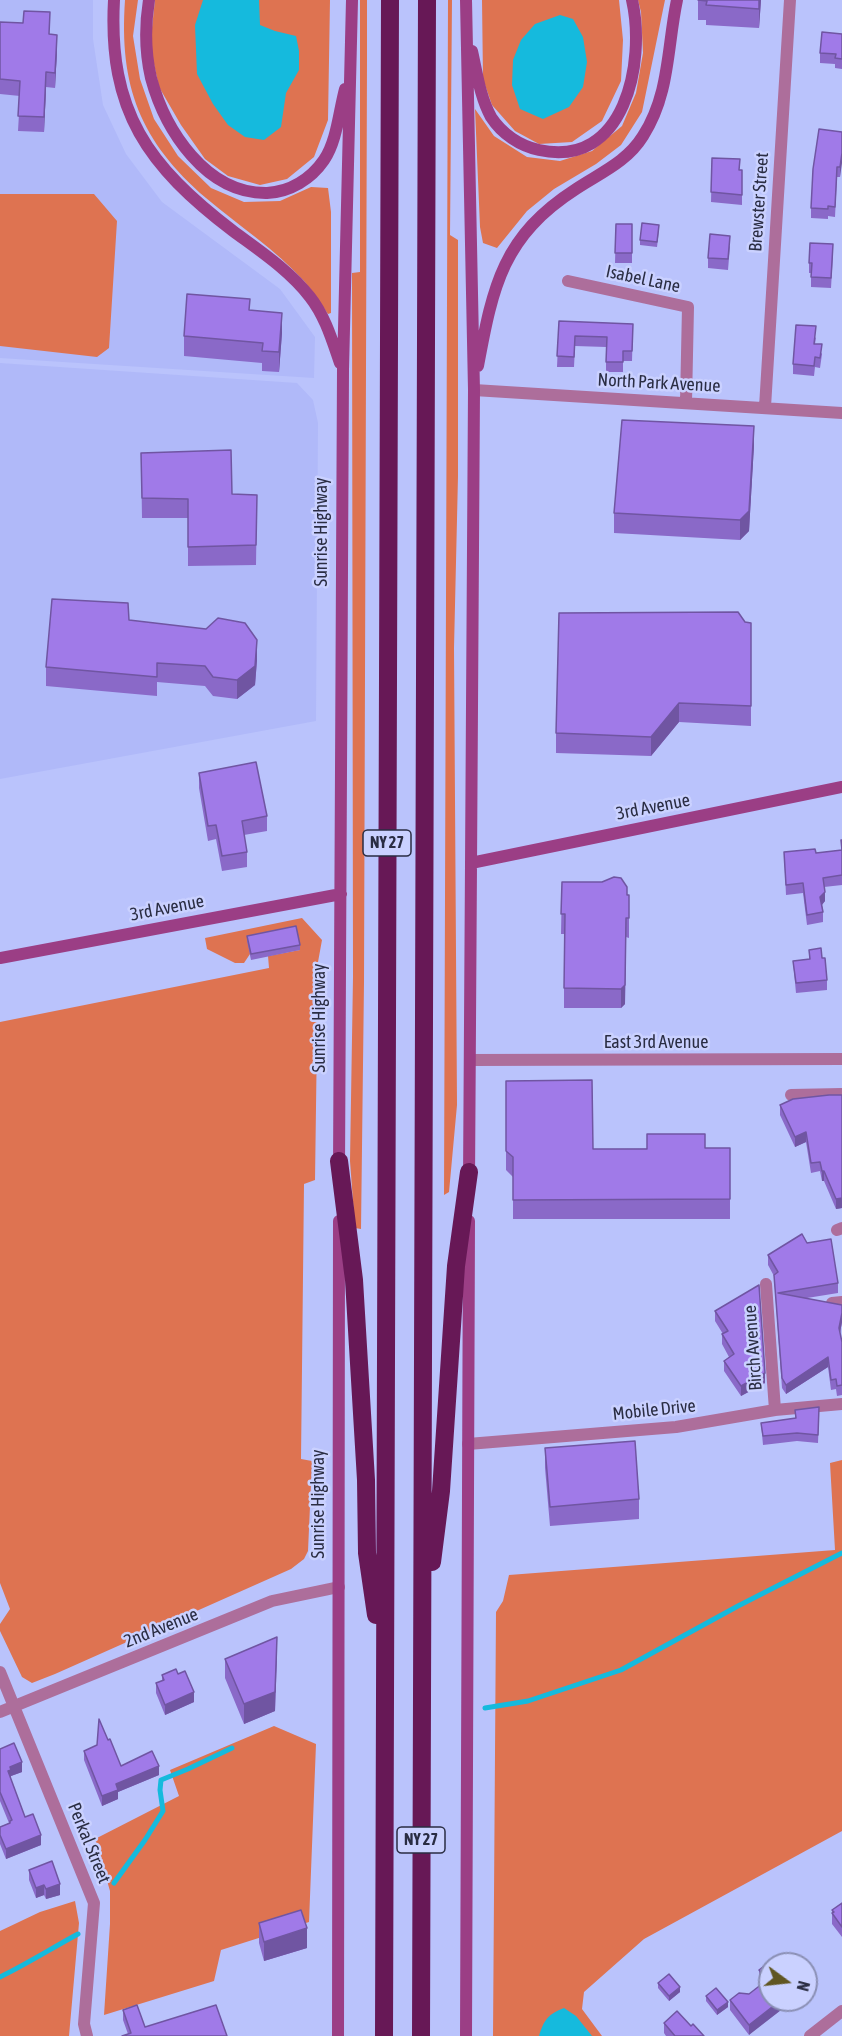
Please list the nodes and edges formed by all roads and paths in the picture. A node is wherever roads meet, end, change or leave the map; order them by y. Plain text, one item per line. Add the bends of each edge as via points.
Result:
1 (114, 0) edge
2 (149, 0) edge
3 (352, 0) edge
4 (390, 0) edge
5 (427, 0) edge
6 (466, 0) edge
7 (632, 0) edge
8 (677, 0) edge
9 (790, 0) edge
10 (466, 21) junction
11 (350, 68) junction
12 (568, 281) dead end
13 (343, 370) junction
14 (474, 390) junction
15 (686, 402) junction
16 (765, 407) junction
17 (842, 413) edge
18 (842, 787) edge
19 (471, 863) junction
20 (341, 894) junction
21 (0, 957) edge
22 (842, 1059) edge
23 (470, 1060) junction
24 (842, 1094) edge
25 (791, 1095) dead end
26 (339, 1161) junction
27 (469, 1173) junction
28 (766, 1284) dead end
29 (842, 1404) edge
30 (776, 1410) junction
31 (468, 1444) junction
32 (339, 1587) junction
33 (422, 1644) junction
34 (0, 1672) edge
35 (385, 1685) junction
36 (14, 1707) junction
37 (0, 1712) edge
38 (837, 2015) edge
39 (842, 2029) edge
40 (87, 2036) edge
41 (338, 2036) edge
42 (384, 2036) edge
43 (421, 2036) edge
44 (466, 2036) edge
45 (810, 2036) edge

1 - 13 main road via 116,68 144,142 189,196 273,262 309,296 324,320
2 - 11 main road via 149,61 164,110 181,141 202,165 240,190 282,191 302,182 320,166 330,146
3 - 11 main road, Sunrise Highway
4 - 35 highway, NY 27
5 - 33 highway, NY 27
6 - 10 main road
7 - 10 main road via 637,50 622,109 599,138 571,151 543,151 526,146 496,124 479,85
8 - 14 main road via 666,78 649,127 627,156 557,202 517,243 491,299
9 - 16 street, Brewster Street
10 - 14 main road
11 - 13 main road, Sunrise Highway
12 - 15 street, Isabel Lane via 688,307
13 - 20 main road, Sunrise Highway
14 - 15 street, North Park Avenue
14 - 19 main road
15 - 16 street, North Park Avenue
16 - 17 street, North Park Avenue
18 - 19 main road, 3rd Avenue
19 - 23 main road
20 - 21 main road, 3rd Avenue
20 - 26 main road, Sunrise Highway
22 - 23 street, East 3rd Avenue
23 - 27 main road
24 - 25 street
26 - 32 main road, Sunrise Highway
26 - 35 highway via 354,1280 367,1553
27 - 31 main road
27 - 33 highway via 456,1266 441,1491
28 - 30 street, Birch Avenue
29 - 30 street, Mobile Drive
30 - 31 street, Mobile Drive via 676,1427
31 - 44 main road
32 - 36 street, 2nd Avenue via 272,1601
32 - 41 main road, Sunrise Highway
33 - 43 highway, NY 27
34 - 36 street, Perkal Street
35 - 42 highway, NY 27
36 - 37 street, 2nd Avenue
36 - 40 street, Perkal Street via 94,1903 84,2024
38 - 39 street
38 - 45 street

